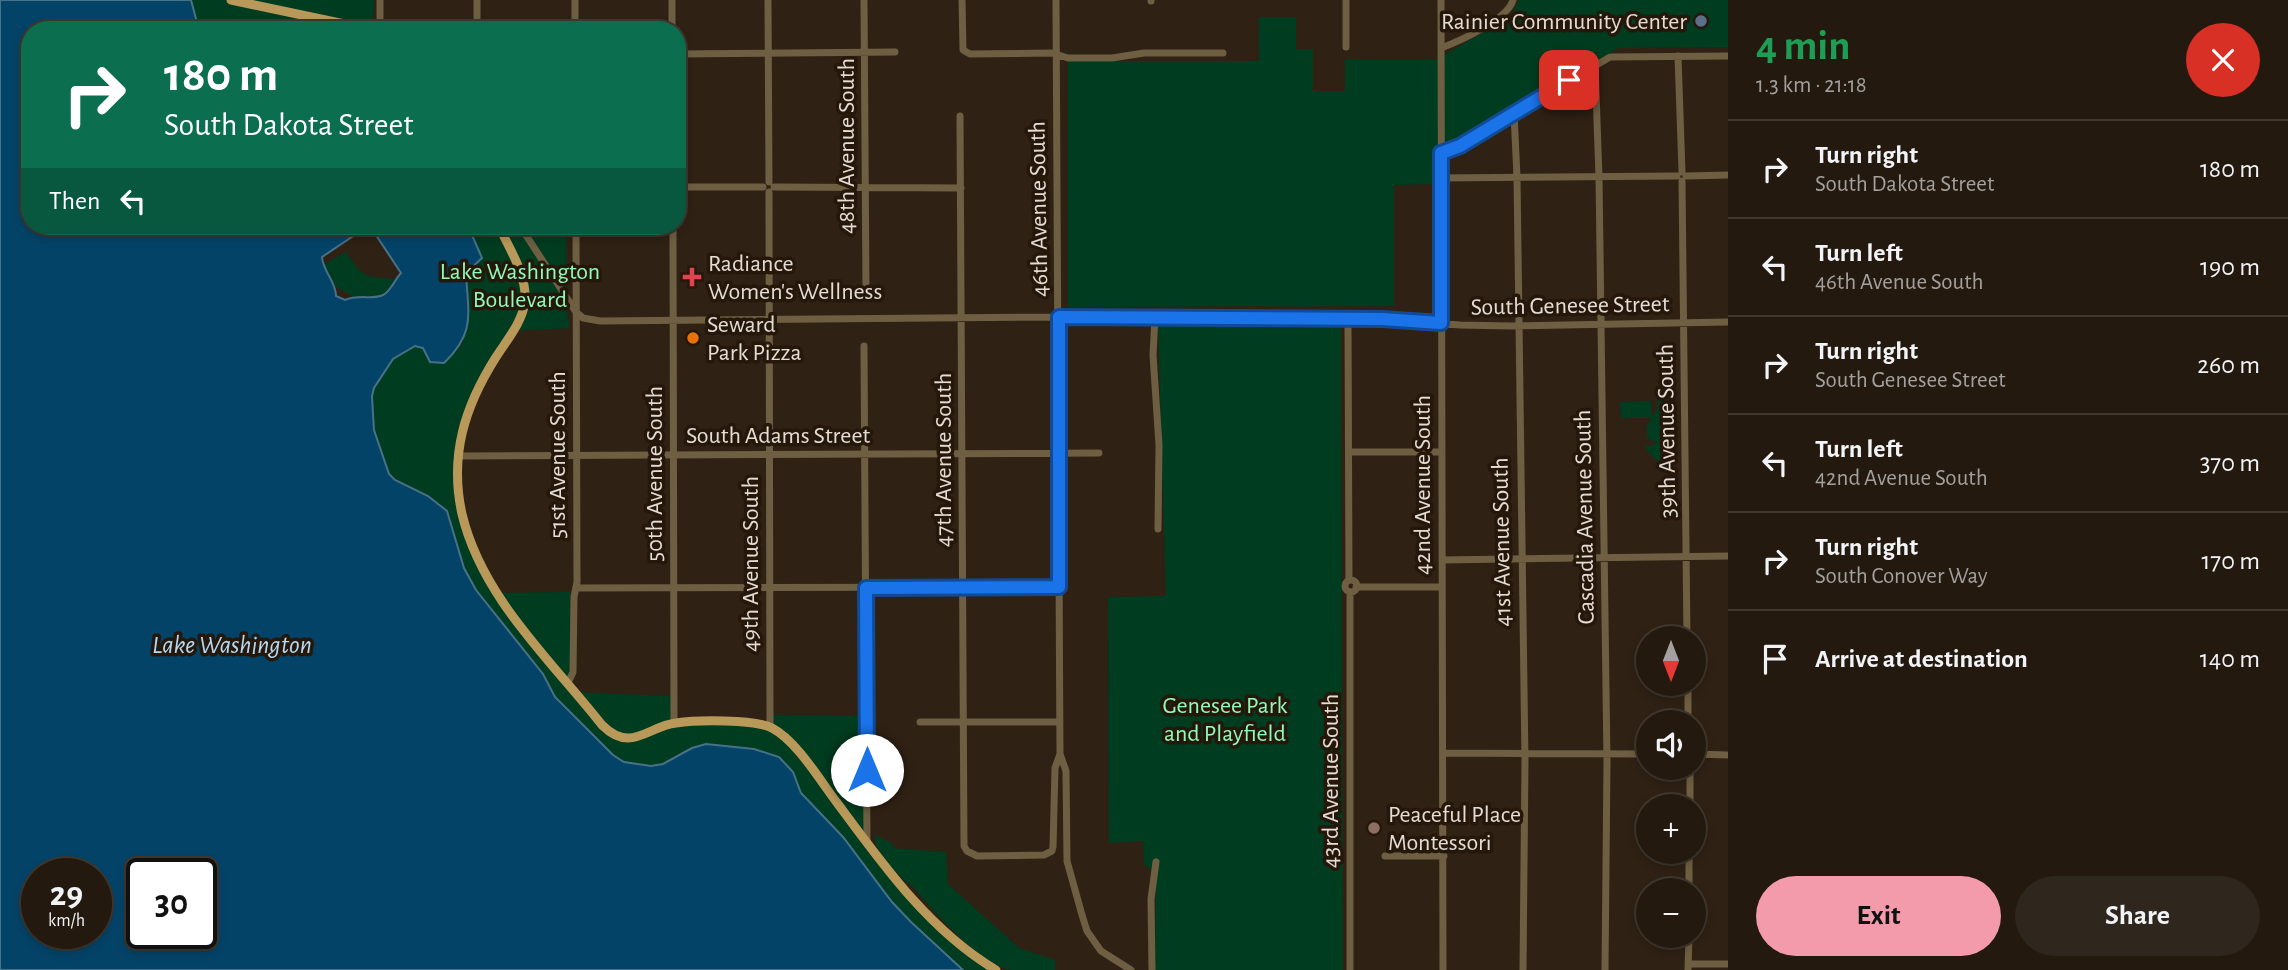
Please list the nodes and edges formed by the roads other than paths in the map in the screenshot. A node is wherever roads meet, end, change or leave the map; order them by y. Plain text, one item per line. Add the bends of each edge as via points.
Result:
1 (231, 0) edge
2 (380, 0) edge
3 (477, 0) edge
4 (575, 0) edge
5 (672, 0) edge
6 (768, 0) edge
7 (864, 0) edge
8 (962, 0) edge
9 (1056, 0) edge
10 (1346, 0) edge
11 (1441, 0) edge
12 (1513, 2) edge
13 (330, 21) edge
14 (380, 21) edge
15 (477, 21) edge
16 (575, 21) edge
17 (672, 21) edge
18 (1346, 47) dead end
19 (1441, 48) junction
20 (895, 52) dead end
21 (1223, 53) dead end
22 (686, 54) edge
23 (768, 54) junction
24 (864, 54) junction
25 (1056, 54) junction
26 (1678, 56) junction
27 (1728, 56) edge
28 (1595, 64) junction
29 (1514, 113) junction
30 (960, 116) dead end
31 (1441, 153) junction
32 (1728, 175) edge
33 (1682, 176) junction
34 (1517, 177) junction
35 (1600, 177) junction
36 (1441, 178) junction
37 (686, 187) edge
38 (769, 187) junction
39 (865, 187) junction
40 (961, 188) junction
41 (503, 235) edge
42 (526, 235) edge
43 (576, 235) edge
44 (673, 235) edge
45 (866, 292) dead end
46 (576, 313) junction
47 (962, 317) junction
48 (1059, 317) junction
49 (1155, 317) junction
50 (1348, 318) junction
51 (768, 319) junction
52 (673, 320) junction
53 (1728, 322) edge
54 (1441, 323) junction
55 (1684, 323) junction
56 (1601, 324) junction
57 (1518, 326) junction
58 (864, 346) dead end
59 (1349, 452) junction
60 (1441, 452) junction
61 (962, 453) junction
62 (1059, 453) junction
63 (1099, 453) dead end
64 (576, 454) junction
65 (672, 454) junction
66 (769, 454) junction
67 (866, 454) junction
68 (458, 456) junction
69 (1158, 529) dead end
70 (1687, 556) junction
71 (1728, 556) edge
72 (1605, 558) junction
73 (1521, 559) junction
74 (1442, 560) junction
75 (963, 587) junction
76 (1059, 587) junction
77 (1442, 587) junction
78 (576, 588) junction
79 (770, 588) junction
80 (866, 588) junction
81 (674, 589) junction
82 (1353, 589) junction
83 (1688, 626) edge
84 (568, 683) junction
85 (920, 722) dead end
86 (963, 722) junction
87 (1059, 722) junction
88 (674, 723) junction
89 (770, 726) junction
90 (1443, 753) junction
91 (1060, 754) junction
92 (1524, 754) junction
93 (1607, 754) junction
94 (1636, 754) edge
95 (1706, 754) edge
96 (1728, 755) edge
97 (867, 843) junction
98 (1053, 847) joint
99 (1385, 856) dead end
100 (1444, 856) junction
101 (1156, 862) dead end
102 (1689, 948) edge
103 (1728, 964) edge
104 (1688, 967) edge
105 (996, 970) edge
106 (1131, 970) edge
107 (1152, 970) edge
108 (1350, 970) edge
109 (1443, 970) edge
110 (1523, 970) edge
111 (1605, 970) edge

1 - 13 main road
2 - 14 street
3 - 15 street
4 - 16 street
5 - 17 street
6 - 23 street, 49th Avenue South
7 - 24 street, 48th Avenue South
8 - 25 street via 963,50
9 - 25 street, 46th Avenue South
10 - 18 street
11 - 19 street, 42nd Avenue South
12 - 19 street via 1501,17
19 - 31 street, 42nd Avenue South
20 - 24 street
21 - 25 street via 1144,53 1112,58
22 - 23 street
23 - 24 street
23 - 38 street, 49th Avenue South
24 - 39 street, 48th Avenue South
25 - 48 street, 46th Avenue South
26 - 27 street
26 - 28 street via 1610,57
26 - 33 street, 39th Avenue South
28 - 29 street
28 - 35 street, Cascadia Avenue South
29 - 31 street
29 - 34 street, 41st Avenue South
30 - 40 street, 47th Avenue South
31 - 36 street, 42nd Avenue South
32 - 33 street
33 - 35 street
33 - 55 street, 39th Avenue South
34 - 35 street
34 - 36 street
34 - 57 street, 41st Avenue South
35 - 56 street, Cascadia Avenue South
36 - 54 street, 42nd Avenue South
37 - 38 street
38 - 39 street
38 - 51 street, 49th Avenue South
39 - 40 street
39 - 45 street, 48th Avenue South
40 - 47 street, 47th Avenue South
41 - 68 main road via 523,280 523,310 484,375 461,430
42 - 46 street
43 - 46 street, 51st Avenue South
44 - 52 street, 50th Avenue South
46 - 52 street, South Genesee Street via 600,321
46 - 64 street, 51st Avenue South
47 - 48 street, South Genesee Street
47 - 51 street, South Genesee Street
47 - 61 street, 47th Avenue South
48 - 49 street, South Genesee Street
48 - 62 street, 46th Avenue South
49 - 50 street, South Genesee Street
49 - 69 street
50 - 54 street, South Genesee Street
50 - 59 street
51 - 52 street, South Genesee Street
51 - 66 street, 49th Avenue South
52 - 65 street, 50th Avenue South
53 - 55 street, South Genesee Street
54 - 57 street, South Genesee Street
54 - 60 street, 42nd Avenue South
55 - 56 street, South Genesee Street
55 - 70 street, 39th Avenue South
56 - 57 street, South Genesee Street
56 - 72 street, Cascadia Avenue South
57 - 73 street, 41st Avenue South
58 - 67 street
59 - 60 street
59 - 82 street via 1349,580 1354,581
60 - 74 street, 42nd Avenue South
61 - 62 street, South Adams Street
61 - 67 street, South Adams Street
61 - 75 street, 47th Avenue South
62 - 63 street, South Adams Street
62 - 76 street, 46th Avenue South
64 - 65 street, South Adams Street
64 - 68 street, South Adams Street
64 - 78 street, 51st Avenue South
65 - 66 street, South Adams Street
65 - 81 street, 50th Avenue South
66 - 67 street, South Adams Street
66 - 79 street, 49th Avenue South
67 - 80 street
68 - 84 main road via 463,514 482,569 507,608
70 - 71 street
70 - 72 street
70 - 83 street, 39th Avenue South
72 - 73 street
72 - 93 street, Cascadia Avenue South
73 - 74 street
73 - 92 street, 41st Avenue South
74 - 77 street, 42nd Avenue South
75 - 76 street
75 - 80 street
75 - 86 street, 47th Avenue South
76 - 87 street, 46th Avenue South
77 - 82 street
77 - 90 street, 42nd Avenue South
78 - 81 street
78 - 84 street, 51st Avenue South via 573,672
79 - 80 street
79 - 81 street
79 - 89 street, 49th Avenue South
80 - 97 street
81 - 88 street, 50th Avenue South
82 - 108 street, 43rd Avenue South
84 - 88 main road via 602,725 618,735 644,736
85 - 86 street
86 - 87 street
86 - 98 street, 47th Avenue South via 967,852 977,856 1044,855
87 - 91 street, 46th Avenue South
88 - 89 main road
89 - 97 main road via 790,742
90 - 92 street
90 - 100 street, 42nd Avenue South
91 - 98 street, 46th Avenue South via 1055,768
91 - 106 street, 46th Avenue South via 1066,771 1068,861 1087,931 1101,951
92 - 93 street
92 - 110 street, 41st Avenue South
93 - 94 street
93 - 111 street, Cascadia Avenue South
95 - 96 street
97 - 105 main road via 933,921
99 - 100 street
100 - 109 street, 42nd Avenue South
101 - 107 street via 1151,899
102 - 104 street
103 - 104 street

